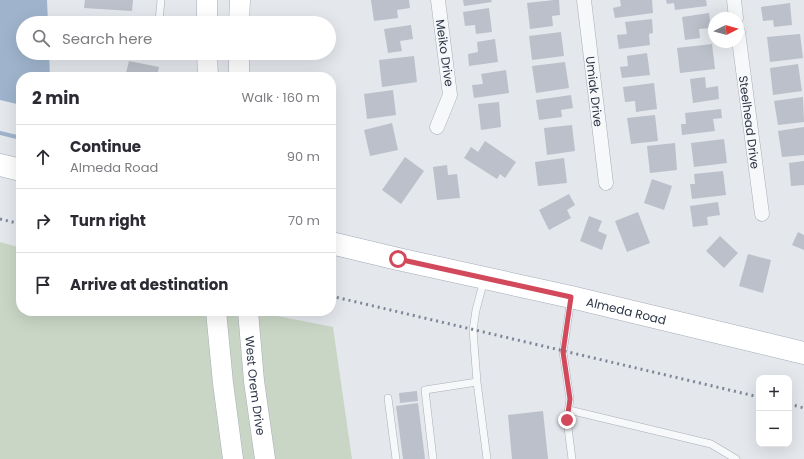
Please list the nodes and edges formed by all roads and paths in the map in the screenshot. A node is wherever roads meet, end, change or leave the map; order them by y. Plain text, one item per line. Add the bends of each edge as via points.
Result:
1 (161, 0) edge
2 (207, 0) edge
3 (240, 0) edge
4 (438, 0) edge
5 (584, 0) edge
6 (734, 0) edge
7 (735, 12) edge
8 (159, 16) edge
9 (207, 16) edge
10 (239, 16) edge
11 (740, 48) edge
12 (207, 60) edge
13 (239, 60) edge
14 (208, 72) edge
15 (239, 72) edge
16 (437, 127) dead end
17 (0, 165) edge
18 (16, 169) edge
19 (606, 184) dead end
20 (762, 214) dead end
21 (336, 244) edge
22 (484, 278) junction
23 (571, 297) junction
24 (216, 316) edge
25 (248, 316) edge
26 (804, 353) edge
27 (477, 382) junction
28 (388, 398) dead end
29 (569, 410) junction
30 (233, 459) edge
31 (265, 459) edge
32 (396, 459) edge
33 (433, 459) edge
34 (487, 459) edge
35 (572, 459) edge
36 (736, 459) edge

1 - 8 lane
2 - 9 main road
3 - 10 main road
4 - 16 street, Meiko Drive via 450,95
5 - 19 street, Umiak Drive
6 - 7 street
11 - 20 street, Steelhead Drive
12 - 14 main road
13 - 15 main road
17 - 18 main road
21 - 22 main road, Almeda Road
22 - 23 main road, Almeda Road
22 - 27 lane via 473,330
23 - 26 main road, Almeda Road
23 - 29 lane via 563,352 570,399
24 - 30 main road
25 - 31 main road, West Orem Drive
27 - 33 lane via 425,390
27 - 34 lane
28 - 32 lane
29 - 35 lane via 567,420
29 - 36 lane via 711,444

